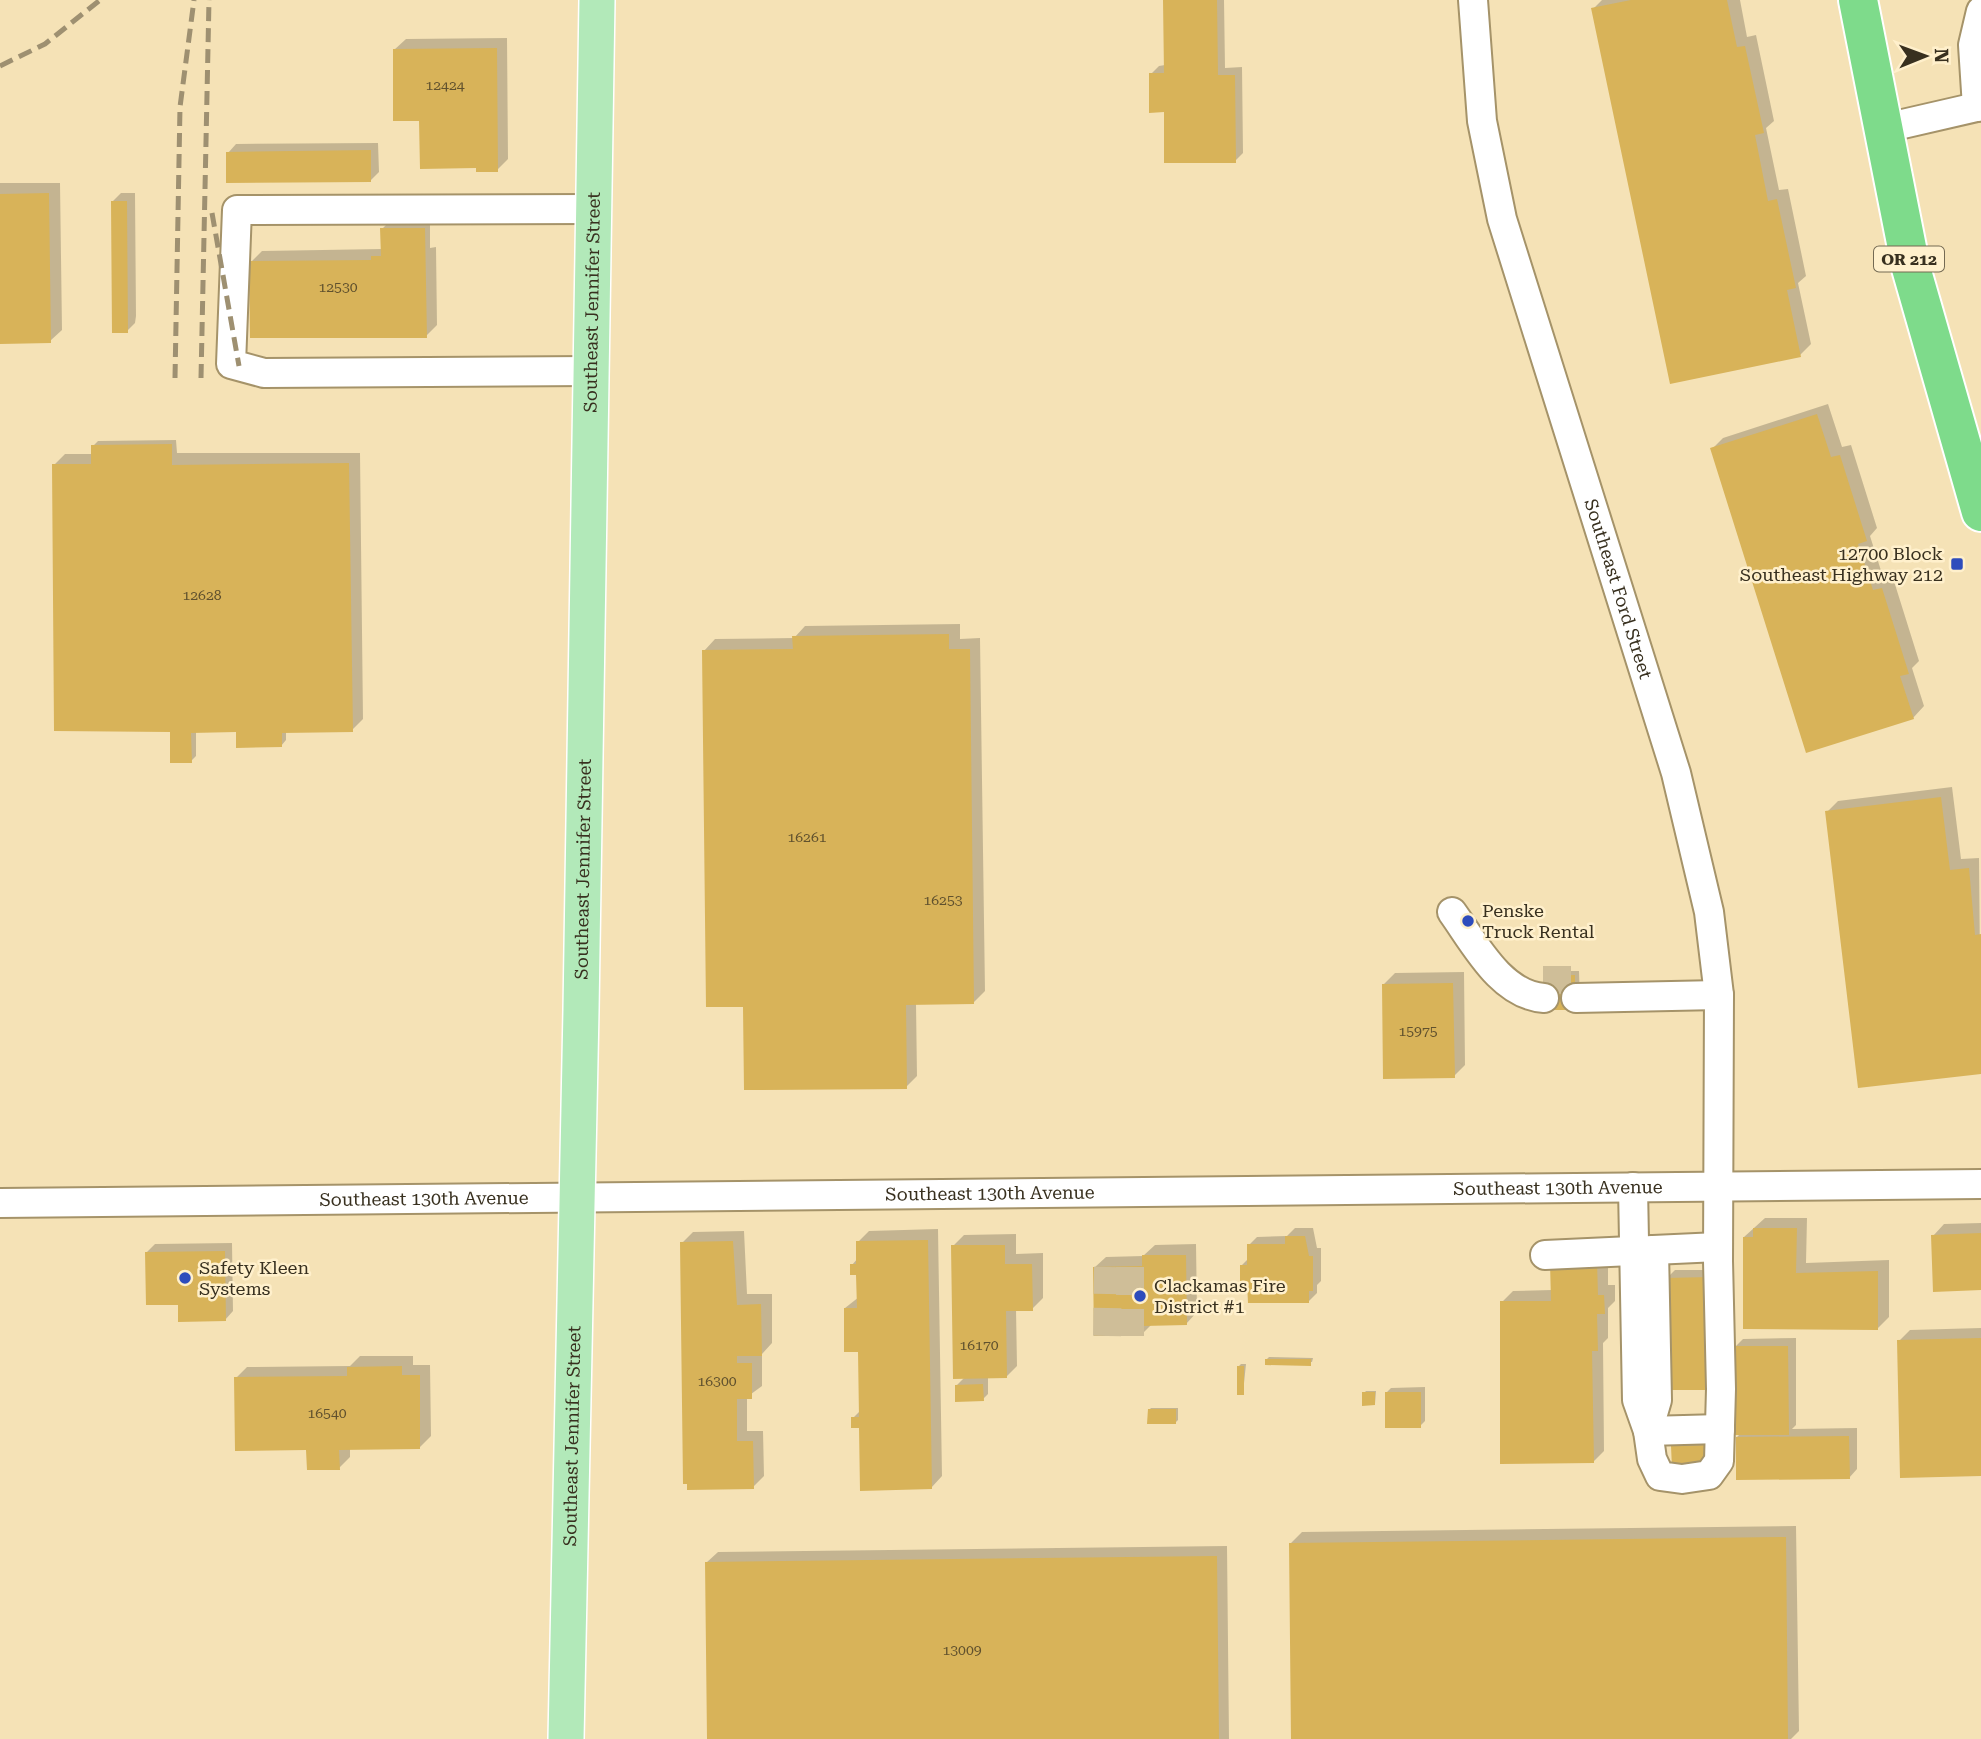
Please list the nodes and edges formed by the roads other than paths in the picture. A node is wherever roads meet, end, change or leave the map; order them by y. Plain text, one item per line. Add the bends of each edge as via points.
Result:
1 (597, 0) edge
2 (1474, 0) edge
3 (1858, 0) edge
4 (1981, 11) edge
5 (1979, 107) edge
6 (1881, 129) junction
7 (593, 209) junction
8 (591, 371) junction
9 (1981, 512) edge
10 (1460, 912) dead end
11 (1718, 986) junction
12 (1544, 989) tunnel mouth
13 (1575, 989) tunnel mouth
14 (1981, 1184) edge
15 (1720, 1186) junction
16 (1633, 1187) junction
17 (577, 1199) junction
18 (0, 1203) edge
19 (1718, 1247) junction
20 (1644, 1251) junction
21 (1545, 1255) dead end
22 (1720, 1429) junction
23 (1648, 1431) junction
24 (565, 1739) edge

1 - 7 main road, Southeast Jennifer Street
2 - 11 street, Southeast Ford Street via 1482,121 1502,219 1689,818 1709,912
3 - 6 highway, OR 212
4 - 5 street via 1973,45
5 - 6 street
6 - 9 highway, OR 212 via 1931,346
7 - 8 main road, Southeast Jennifer Street
7 - 8 street via 237,210 232,364 264,373
8 - 17 main road, Southeast Jennifer Street
10 - 12 street via 1517,974
11 - 13 street
11 - 15 street, Southeast Ford Street
14 - 15 street, Southeast 130th Avenue
15 - 16 street, Southeast 130th Avenue
15 - 19 street, Southeast Ford Street
16 - 17 street, Southeast 130th Avenue
16 - 20 street
17 - 18 street, Southeast 130th Avenue
17 - 24 main road, Southeast Jennifer Street
19 - 20 street
19 - 22 street, Southeast Ford Street
20 - 21 street
20 - 23 street via 1637,1399
22 - 23 street
22 - 23 street, Southeast Ford Street via 1719,1461 1709,1475 1682,1479 1660,1476

